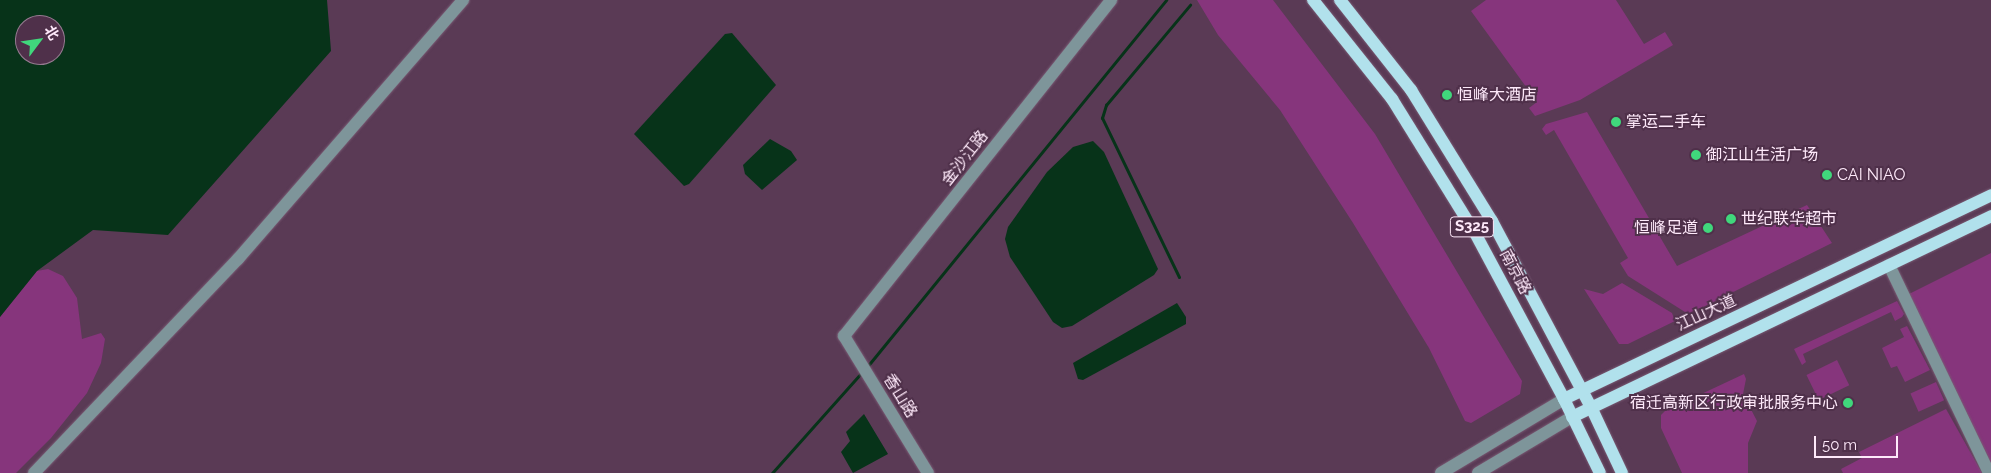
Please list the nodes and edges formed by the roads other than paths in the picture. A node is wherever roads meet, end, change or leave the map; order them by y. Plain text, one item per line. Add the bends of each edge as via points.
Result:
1 (463, 0) edge
2 (1111, 0) edge
3 (1313, 0) edge
4 (1340, 0) edge
5 (1991, 195) edge
6 (1991, 216) edge
7 (1889, 265) junction
8 (844, 336) joint
9 (1582, 390) junction
10 (1564, 399) junction
11 (1592, 407) junction
12 (1572, 417) junction
13 (34, 473) edge
14 (928, 473) edge
15 (1441, 473) edge
16 (1478, 473) edge
17 (1600, 473) edge
18 (1622, 473) edge
19 (1990, 473) edge

1 - 13 street via 238,259
2 - 8 street, 金沙江路
3 - 10 main road, 南京路 / S325 via 1392,99 1474,231
4 - 9 main road, 南京路 / S325 via 1410,90 1449,151 1492,221
5 - 9 main road, 江山大道
6 - 7 main road
7 - 11 main road
7 - 19 street
8 - 14 street, 香山路
9 - 10 main road, 江山大道
9 - 11 main road, 南京路 / S325
10 - 12 main road, 南京路 / S325
10 - 15 street, 江山大道
11 - 12 main road
11 - 18 main road, 南京路 / S325
12 - 16 street
12 - 17 main road, 南京路 / S325

